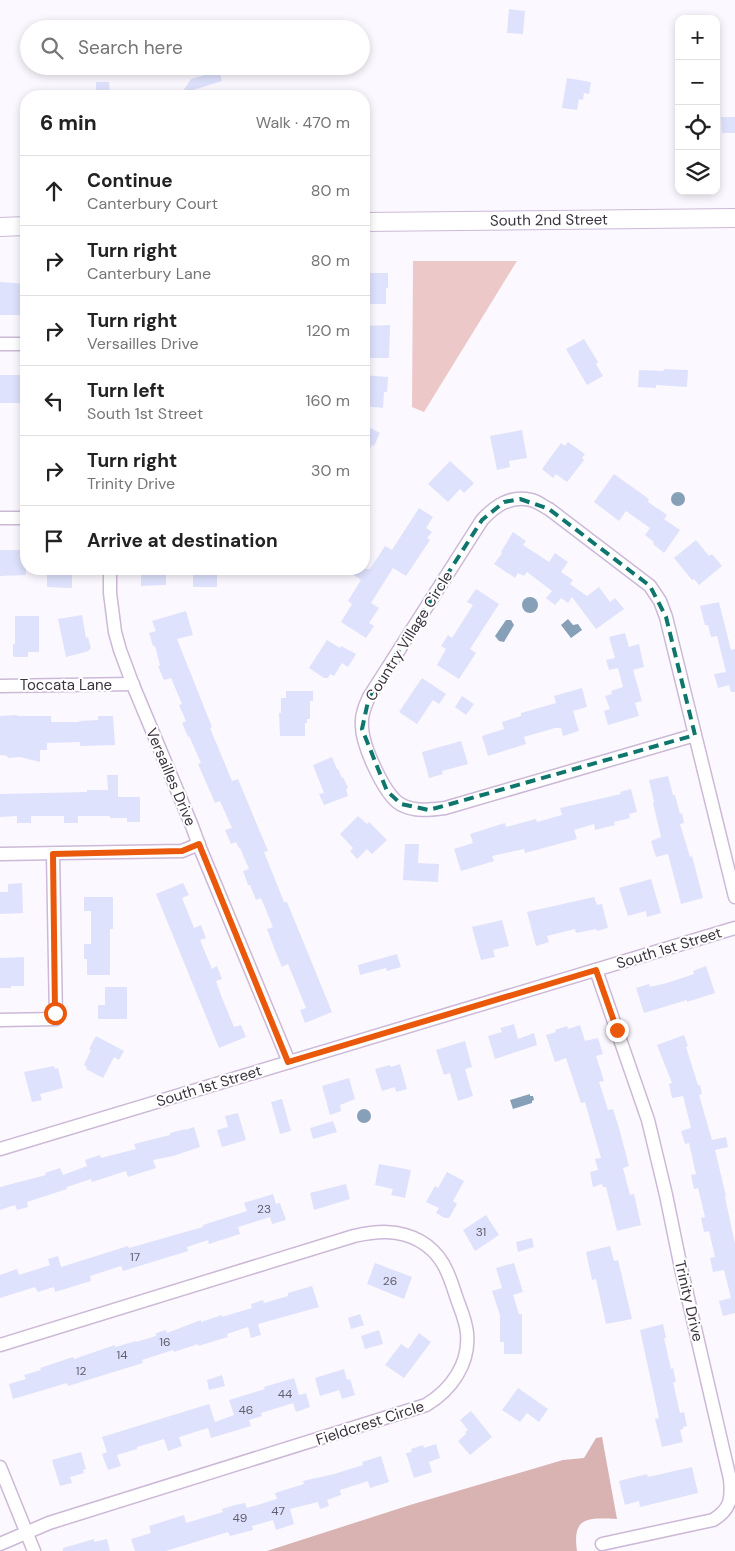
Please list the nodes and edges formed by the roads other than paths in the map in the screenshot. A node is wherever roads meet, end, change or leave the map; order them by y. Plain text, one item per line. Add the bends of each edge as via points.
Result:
1 (735, 218) edge
2 (370, 222) edge
3 (20, 226) edge
4 (0, 227) edge
5 (0, 344) edge
6 (20, 344) edge
7 (0, 518) edge
8 (20, 518) edge
9 (110, 575) edge
10 (133, 684) junction
11 (0, 686) edge
12 (695, 735) junction
13 (199, 844) junction
14 (0, 854) edge
15 (53, 854) junction
16 (735, 897) edge
17 (735, 928) edge
18 (596, 970) junction
19 (0, 1020) edge
20 (288, 1062) junction
21 (0, 1150) edge
22 (0, 1346) edge
23 (0, 1468) edge
24 (26, 1532) junction
25 (0, 1544) edge
26 (602, 1544) dead end
27 (34, 1551) edge

1 - 2 main road, South 2nd Street
3 - 4 main road
5 - 6 street
7 - 8 street
9 - 10 street, Versailles Drive via 115,632
10 - 11 street, Toccata Lane
10 - 13 street, Versailles Drive
12 - 12 street, Country Village Circle via 445,808 428,810 401,804 387,791 368,751 362,718 369,697 482,520 504,502 520,499 532,500 549,509 650,586 666,617
12 - 16 street, Country Village Circle
13 - 15 street via 182,851
13 - 20 street, Versailles Drive
14 - 15 street
15 - 19 street via 56,1019
17 - 18 street, South 1st Street
18 - 20 street, South 1st Street
18 - 26 street, Trinity Drive via 648,1120 731,1492 728,1507 713,1520
20 - 21 street, South 1st Street
22 - 24 street, Fieldcrest Circle via 354,1236 385,1231 419,1241 443,1262 467,1332 466,1349 458,1374 445,1392 426,1405
23 - 24 street
24 - 25 street, Fieldcrest Circle
24 - 27 street

